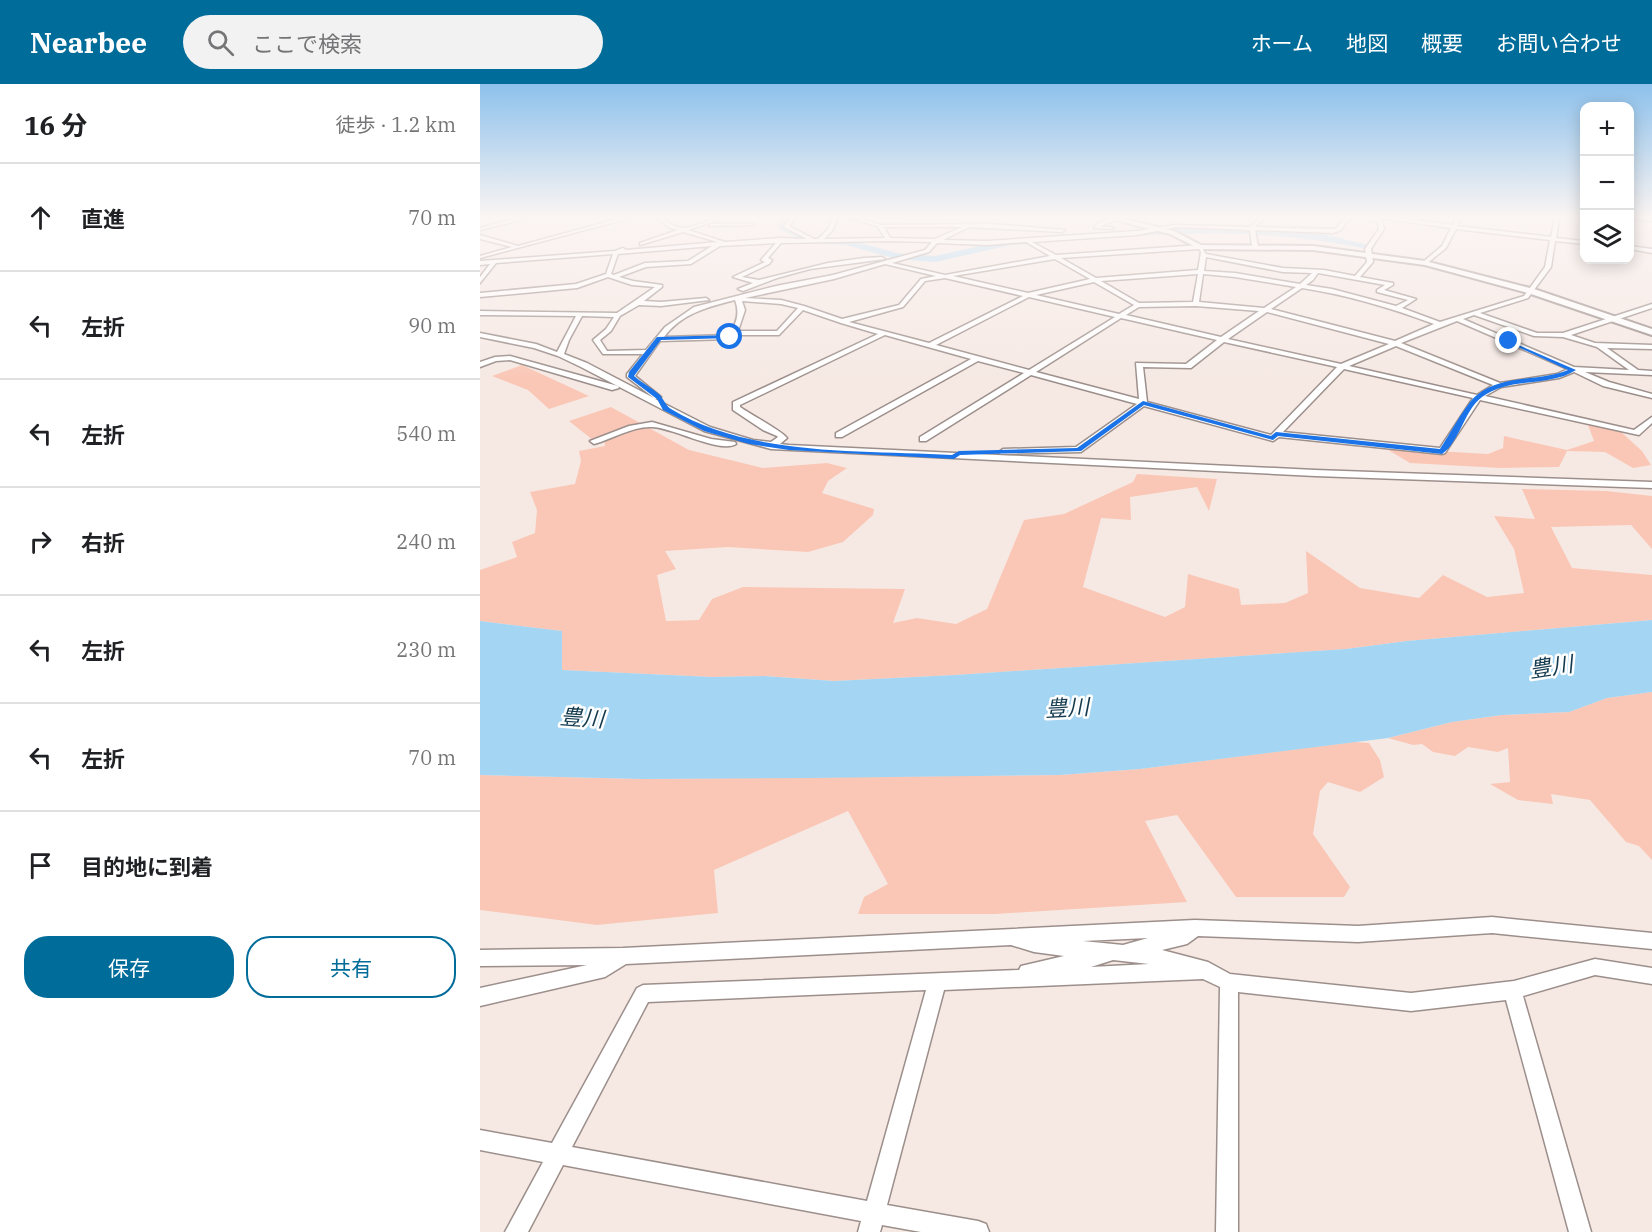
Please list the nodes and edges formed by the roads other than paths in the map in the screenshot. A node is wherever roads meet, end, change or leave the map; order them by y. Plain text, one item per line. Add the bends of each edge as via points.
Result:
1 (612, 272) edge
2 (625, 272) edge
3 (748, 272) edge
4 (800, 272) edge
5 (854, 272) edge
6 (925, 272) edge
7 (971, 272) edge
8 (1081, 272) edge
9 (1201, 272) junction
10 (1308, 272) edge
11 (1361, 272) edge
12 (1457, 272) edge
13 (1545, 272) edge
14 (1315, 273) junction
15 (1346, 275) junction
16 (611, 276) junction
17 (945, 276) junction
18 (1357, 277) junction
19 (1095, 280) junction
20 (758, 282) junction
21 (1303, 285) junction
22 (776, 288) junction
23 (1332, 291) junction
24 (1531, 291) junction
25 (756, 292) junction
26 (480, 295) edge
27 (1029, 295) junction
28 (734, 299) junction
29 (638, 303) junction
30 (1196, 304) junction
31 (1406, 304) junction
32 (1138, 305) junction
33 (1652, 306) edge
34 (802, 307) junction
35 (1396, 308) junction
36 (1266, 310) junction
37 (480, 313) edge
38 (1471, 313) junction
39 (580, 315) junction
40 (618, 315) junction
41 (1120, 316) junction
42 (1454, 319) junction
43 (1615, 319) junction
44 (843, 322) junction
45 (1440, 324) junction
46 (1652, 332) edge
47 (734, 333) junction
48 (885, 333) junction
49 (1531, 333) junction
50 (480, 335) edge
51 (1564, 335) junction
52 (659, 339) junction
53 (1223, 339) junction
54 (1505, 339) junction
55 (1395, 343) junction
56 (930, 345) junction
57 (1600, 345) junction
58 (1652, 347) edge
59 (649, 352) junction
60 (560, 355) junction
61 (978, 358) junction
62 (480, 365) edge
63 (1342, 366) junction
64 (1573, 370) junction
65 (1635, 371) junction
66 (1029, 372) junction
67 (1652, 373) edge
68 (1499, 385) junction
69 (633, 393) junction
70 (1652, 396) edge
71 (1478, 397) junction
72 (1143, 403) junction
73 (666, 409) junction
74 (1652, 419) edge
75 (1276, 434) junction
76 (839, 435) dead end
77 (923, 439) dead end
78 (594, 441) dead end
79 (772, 446) junction
80 (954, 457) junction
81 (1652, 485) edge
82 (1196, 928) junction
83 (1008, 936) junction
84 (1652, 941) edge
85 (1122, 952) junction
86 (623, 956) junction
87 (480, 958) edge
88 (1208, 970) junction
89 (1652, 976) edge
90 (991, 979) junction
91 (936, 982) junction
92 (1229, 982) junction
93 (1514, 990) junction
94 (480, 997) edge
95 (480, 1140) edge
96 (559, 1154) junction
97 (872, 1222) edge
98 (516, 1232) edge
99 (978, 1232) edge
100 (1227, 1232) edge
101 (1580, 1232) edge

1 - 16 street
2 - 16 street
3 - 20 street via 736,277
4 - 20 street
5 - 22 street
6 - 17 street
7 - 17 street
8 - 19 street
9 - 19 street
9 - 21 street
9 - 30 street
10 - 14 street
11 - 18 street
12 - 24 main road
13 - 24 street
14 - 15 street
14 - 21 street
15 - 18 street
15 - 23 street via 1347,281
16 - 26 street via 577,286
16 - 29 street via 660,286
17 - 27 street
17 - 44 street via 923,280 901,306
18 - 31 street via 1391,284 1379,291 1413,299
19 - 27 street
19 - 32 street
20 - 22 street
20 - 25 street via 741,289
21 - 23 street
21 - 36 street
22 - 25 street
23 - 35 street
24 - 38 street via 1526,297
24 - 43 main road
25 - 28 street
27 - 41 street
27 - 56 street
28 - 29 street
28 - 34 street
28 - 47 street via 742,310
28 - 52 street via 696,308 667,328
29 - 40 street
30 - 32 street
30 - 36 street
31 - 35 street
31 - 42 street
32 - 41 street
33 - 43 street
34 - 44 street
34 - 47 street via 779,333
35 - 45 street
36 - 53 street
36 - 55 street
37 - 39 street
38 - 42 street
38 - 49 street
39 - 40 street
39 - 60 street
40 - 59 street via 609,330 596,340 605,353
41 - 53 street
41 - 66 street
42 - 45 street
42 - 54 street
43 - 46 main road
43 - 51 street
44 - 48 street
45 - 55 street
47 - 52 street via 730,337
48 - 56 street
48 - 79 street via 736,404 748,417 780,434 783,438
49 - 51 street
49 - 54 street
50 - 60 street
51 - 57 street
52 - 59 street
53 - 63 street
53 - 72 street via 1188,366 1139,365
54 - 64 street
55 - 63 street
55 - 68 street
56 - 61 street
57 - 58 street
57 - 65 street
59 - 73 street via 631,377 659,398
60 - 69 street
61 - 66 street
61 - 76 street
62 - 69 street via 510,358
63 - 71 street
63 - 75 street
64 - 65 street
64 - 68 street via 1559,376
64 - 70 street
65 - 67 street
66 - 72 street
66 - 77 street
68 - 71 street
69 - 73 street
71 - 74 street via 1636,433
71 - 75 street via 1442,452
72 - 75 street via 1273,438
72 - 80 street via 1078,450 959,453
73 - 79 street via 721,435
78 - 79 street via 652,424 710,441
79 - 80 street
80 - 81 street
82 - 83 street
82 - 84 street via 1358,934 1492,926
82 - 85 street via 1181,938
83 - 85 street via 1035,946
83 - 86 street
85 - 88 street via 1179,960
85 - 90 street
86 - 87 street
86 - 94 street via 605,969
88 - 90 street
88 - 92 street
89 - 93 street via 1595,968
90 - 91 street
91 - 96 street via 643,994
91 - 97 street
92 - 93 street via 1411,1002
92 - 100 street
93 - 101 street
95 - 96 street
96 - 97 street
96 - 98 street
97 - 99 street

